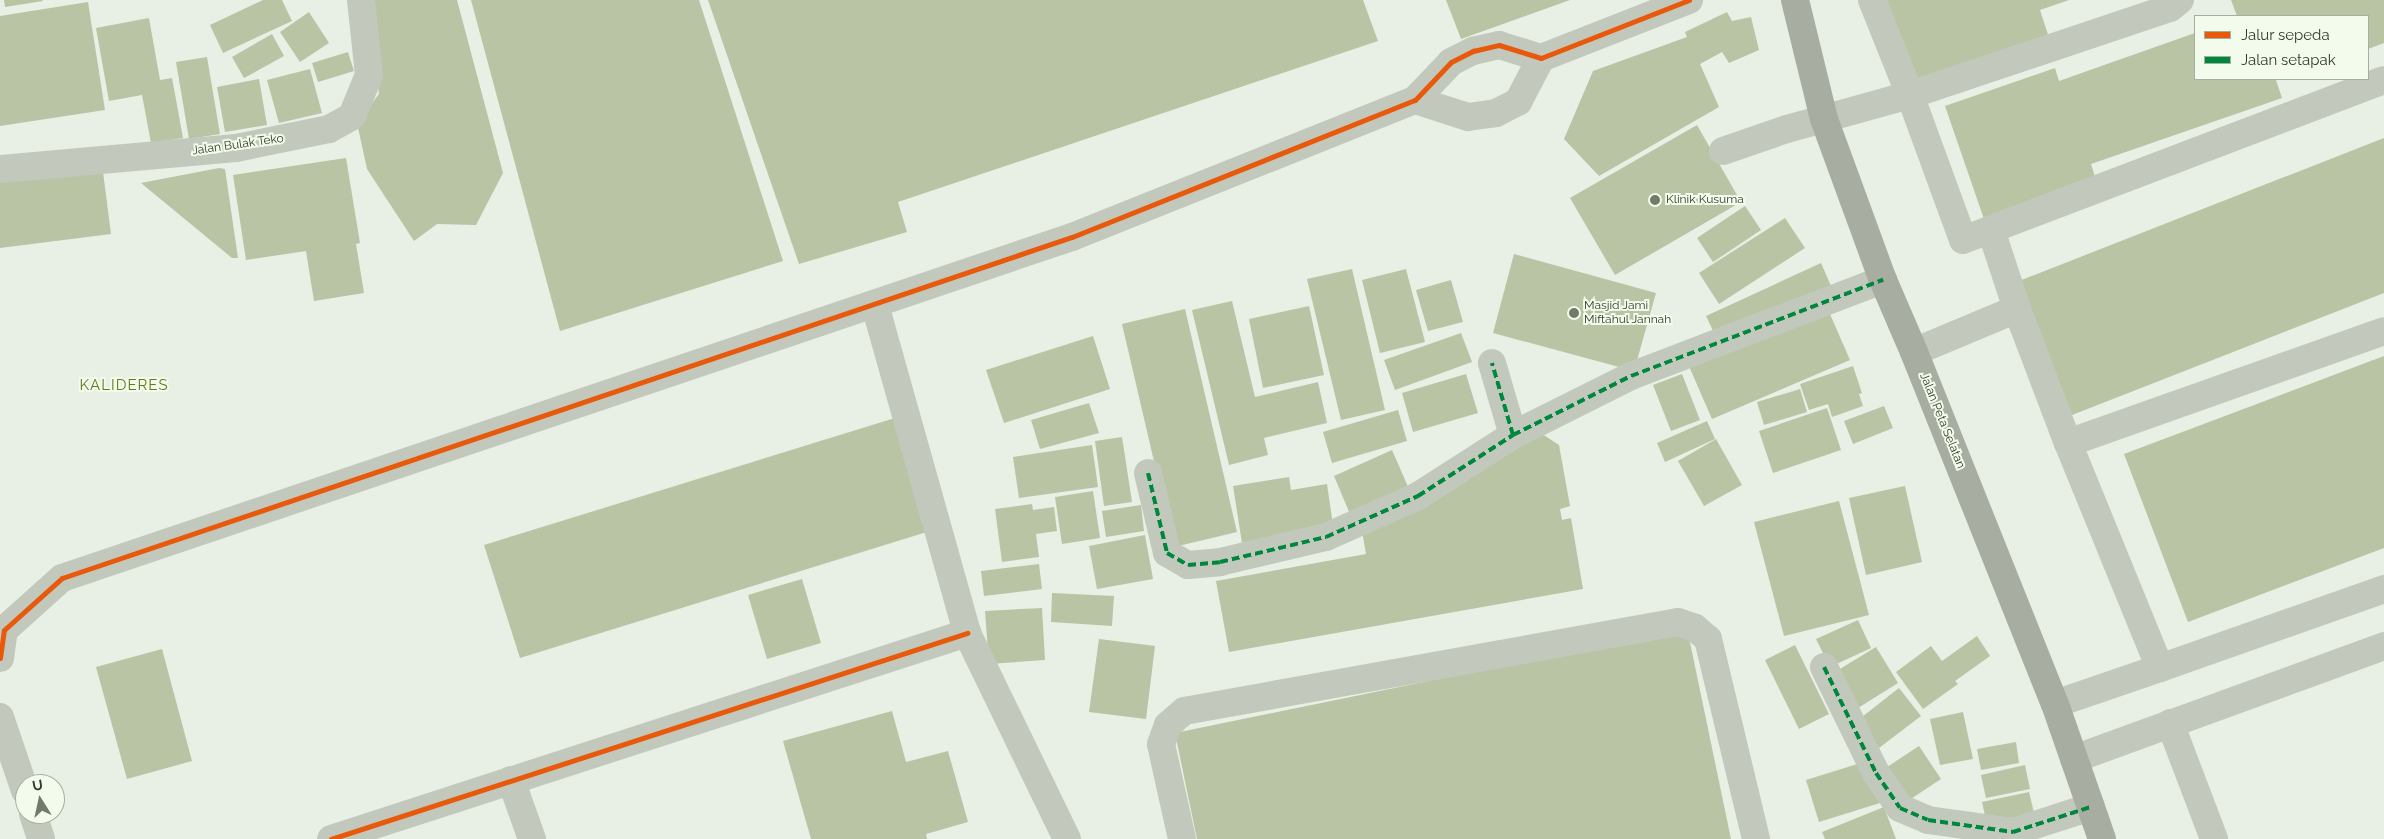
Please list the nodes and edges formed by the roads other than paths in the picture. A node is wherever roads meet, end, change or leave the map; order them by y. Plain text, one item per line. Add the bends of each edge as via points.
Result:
1 (361, 0) edge
2 (1689, 0) edge
3 (1795, 0) edge
4 (1872, 0) edge
5 (2180, 0) edge
6 (1541, 58) junction
7 (2384, 80) edge
8 (1910, 95) junction
9 (1415, 100) junction
10 (1824, 119) junction
11 (1723, 151) dead end
12 (0, 169) edge
13 (1991, 230) junction
14 (1883, 280) junction
15 (875, 305) junction
16 (2017, 309) junction
17 (2384, 331) edge
18 (1914, 352) junction
19 (1492, 363) dead end
20 (1513, 435) junction
21 (2068, 443) junction
22 (1148, 473) dead end
23 (2384, 589) edge
24 (967, 633) junction
25 (2384, 646) edge
26 (0, 658) edge
27 (1824, 667) dead end
28 (2160, 668) junction
29 (2055, 704) junction
30 (0, 717) edge
31 (2170, 723) junction
32 (2074, 759) junction
33 (19, 774) edge
34 (511, 780) junction
35 (2091, 807) junction
36 (36, 824) edge
37 (41, 839) edge
38 (331, 839) edge
39 (532, 839) edge
40 (1067, 839) edge
41 (1182, 839) edge
42 (1756, 839) edge
43 (2102, 839) edge
44 (2214, 839) edge

1 - 12 street, Jalan Bulak Teko via 369,75 352,116 329,129 236,148
2 - 6 street
3 - 10 main road, Jalan Peta Selatan
4 - 8 street
5 - 8 street via 2170,8
6 - 9 street via 1499,45 1473,51 1451,62
6 - 9 street via 1518,102 1496,112 1468,117
7 - 13 street
8 - 10 street
8 - 13 street via 1963,240
9 - 15 street via 1072,237
10 - 11 street
10 - 14 main road, Jalan Peta Selatan
13 - 16 street
14 - 18 main road, Jalan Peta Selatan
14 - 20 street via 1631,376
15 - 24 street
15 - 26 street via 62,578 4,630
16 - 18 street
16 - 21 street
17 - 21 street
18 - 29 main road, Jalan Peta Selatan
19 - 20 street
20 - 22 street via 1418,496 1335,533 1220,562 1188,565 1167,553
21 - 28 street
23 - 28 street
24 - 34 street
24 - 40 street
25 - 31 street
27 - 35 street via 1876,774 1900,808 1928,820 2013,832
28 - 29 street
29 - 32 main road, Jalan Peta Selatan
30 - 33 street
31 - 32 street
31 - 44 street
32 - 35 main road, Jalan Peta Selatan
34 - 38 street
34 - 39 street
35 - 43 main road, Jalan Peta Selatan
36 - 37 street
41 - 42 street via 1161,744 1168,725 1184,711 1678,622 1695,628 1708,639

